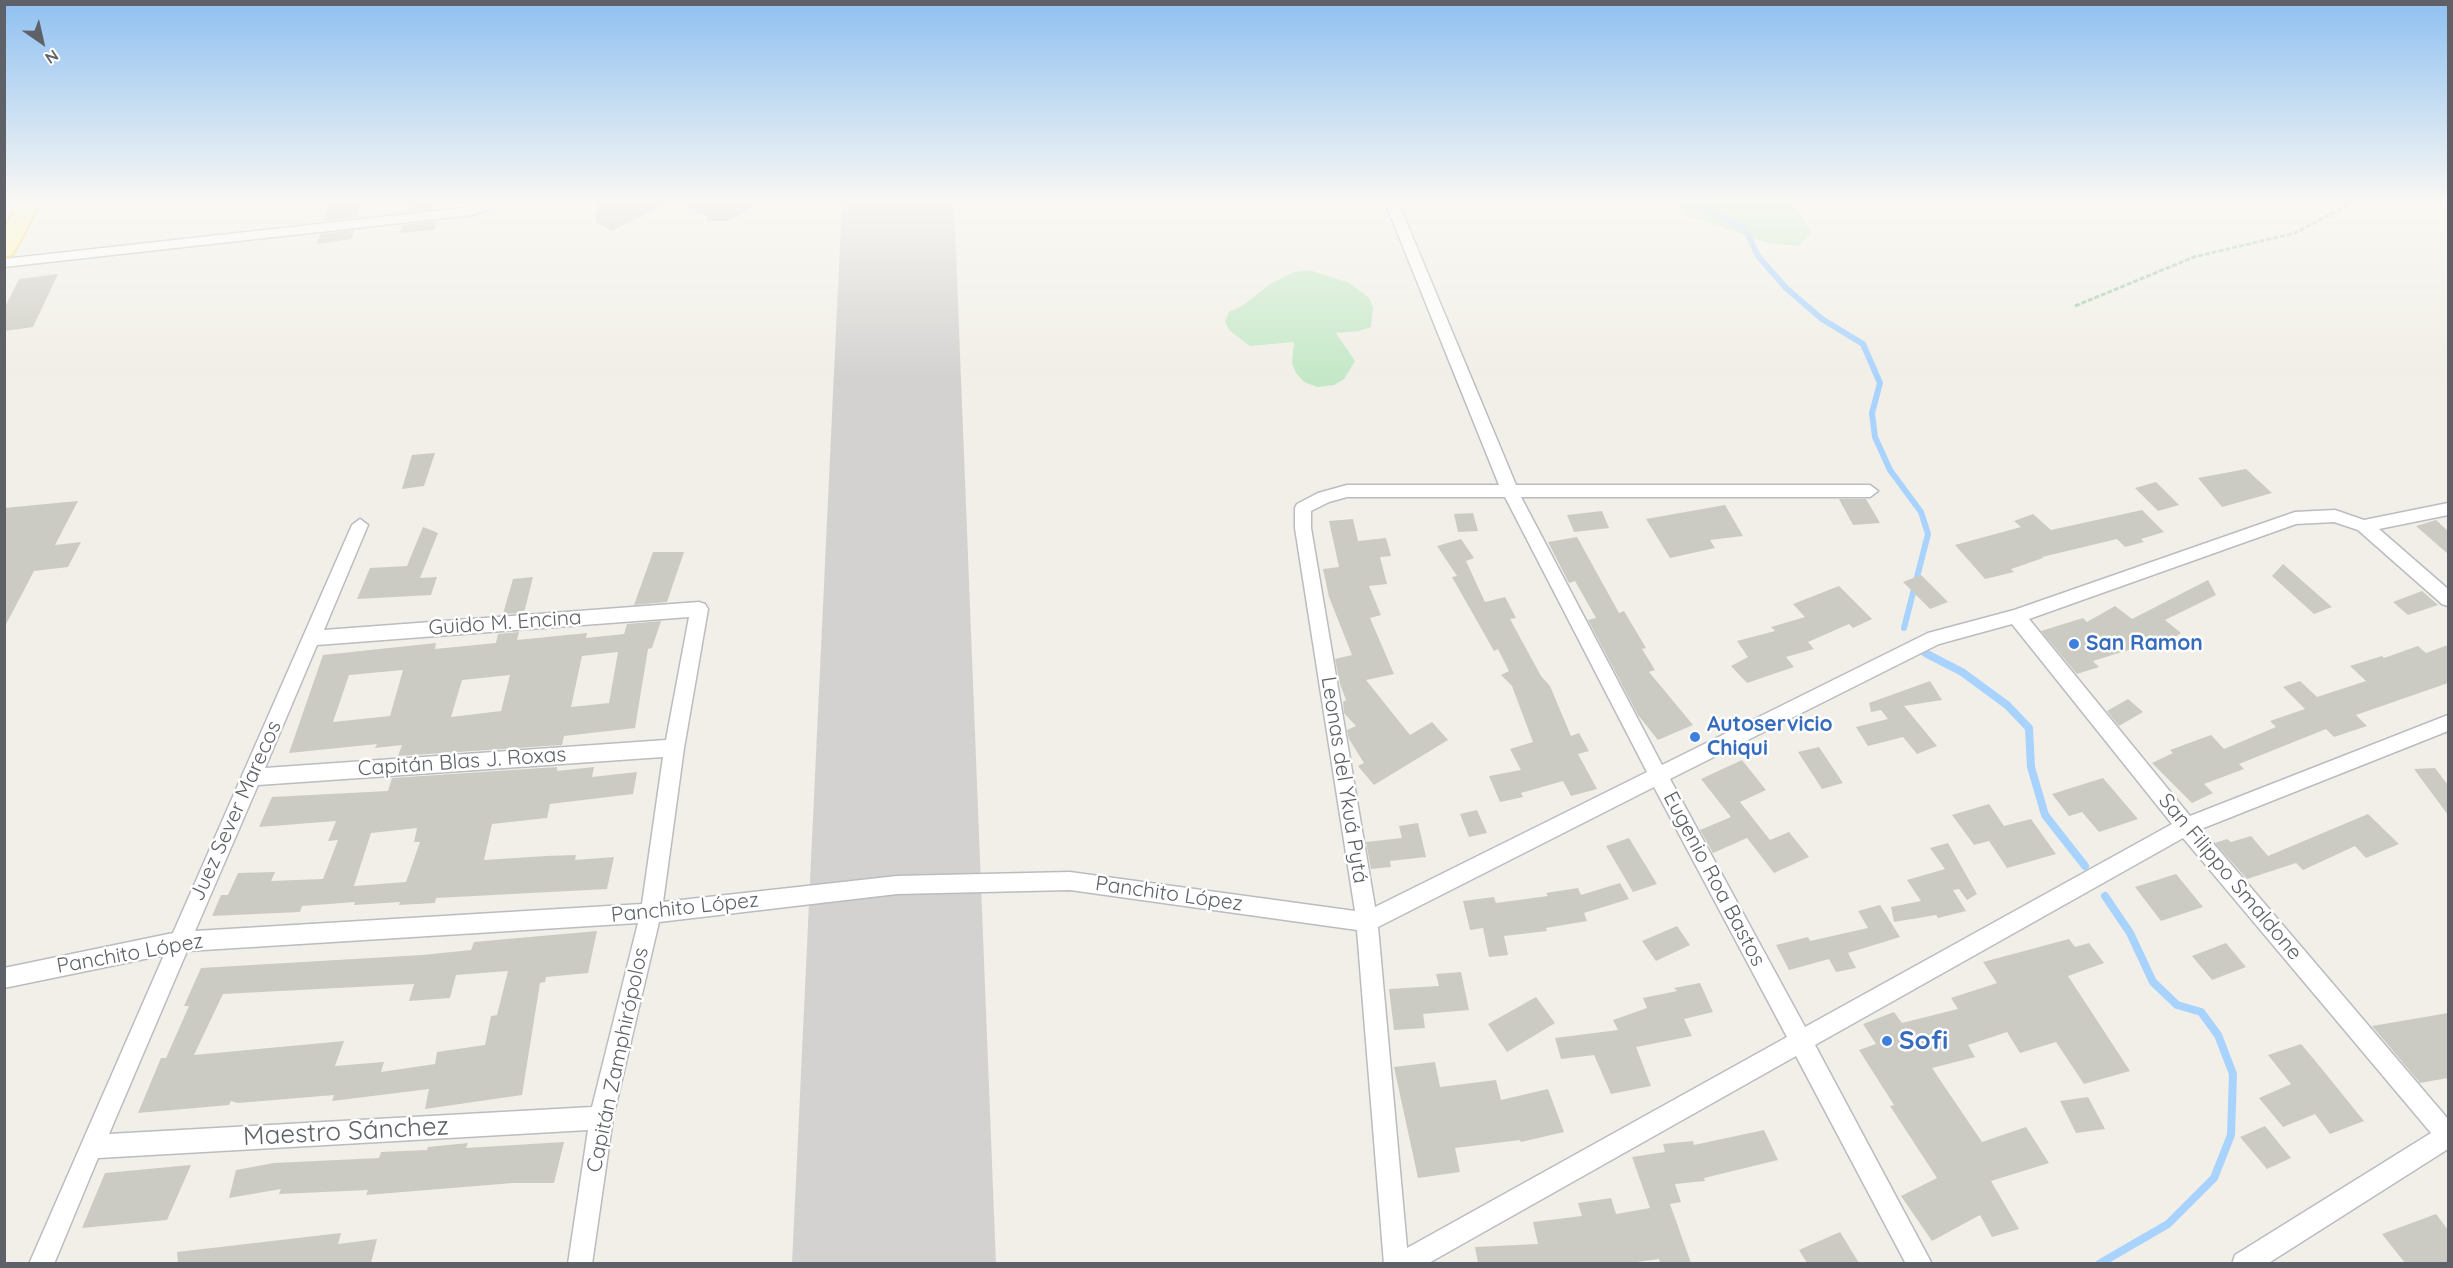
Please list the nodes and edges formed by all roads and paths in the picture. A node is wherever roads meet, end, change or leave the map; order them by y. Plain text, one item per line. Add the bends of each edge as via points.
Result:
1 (20, 261) edge
2 (1415, 261) edge
3 (2184, 261) edge
4 (4, 263) edge
5 (2075, 306) dead end
6 (1870, 491) dead end
7 (1511, 493) junction
8 (2448, 509) edge
9 (360, 525) dead end
10 (2364, 526) junction
11 (2448, 599) edge
12 (699, 609) joint
13 (2016, 616) junction
14 (310, 638) junction
15 (2448, 723) edge
16 (674, 748) junction
17 (251, 777) junction
18 (1659, 777) junction
19 (2186, 826) junction
20 (651, 913) junction
21 (1367, 922) junction
22 (179, 942) junction
23 (4, 978) edge
24 (1801, 1039) junction
25 (601, 1118) junction
26 (2448, 1136) edge
27 (91, 1147) junction
28 (41, 1263) edge
29 (580, 1263) edge
30 (1396, 1263) edge
31 (1402, 1263) edge
32 (1920, 1263) edge
33 (2244, 1263) edge

1 - 4 street
2 - 7 street, Eugenio Roa Bastos
3 - 5 path
6 - 7 street
7 - 18 street, Eugenio Roa Bastos
7 - 21 street, Leonas del Ykuá Pytá via 1347,491 1303,508 1303,528
8 - 10 street
9 - 14 street, Juez Sever Marecos
10 - 11 street
10 - 13 street via 2335,516 2295,518
12 - 14 street, Guido M. Encina
12 - 16 street, Capitán Zamphirópolos
13 - 18 street via 1934,638
13 - 19 street, San Filippo Smaldone
14 - 17 street, Juez Sever Marecos
15 - 19 street
16 - 17 street, Capitán Blas J. Roxas
16 - 20 street, Capitán Zamphirópolos
17 - 22 street, Juez Sever Marecos
18 - 21 street
18 - 24 street, Eugenio Roa Bastos
19 - 24 street
19 - 26 street, San Filippo Smaldone
20 - 21 street, Panchito López via 897,885 1070,880
20 - 22 street, Panchito López
20 - 25 street, Capitán Zamphirópolos
21 - 30 street, Leonas del Ykuá Pytá
22 - 23 street, Panchito López
22 - 27 street, Juez Sever Marecos
24 - 31 street
24 - 32 street, Eugenio Roa Bastos
25 - 27 street, Maestro Sánchez
25 - 29 street, Capitán Zamphirópolos
26 - 33 street
27 - 28 street, Juez Sever Marecos

